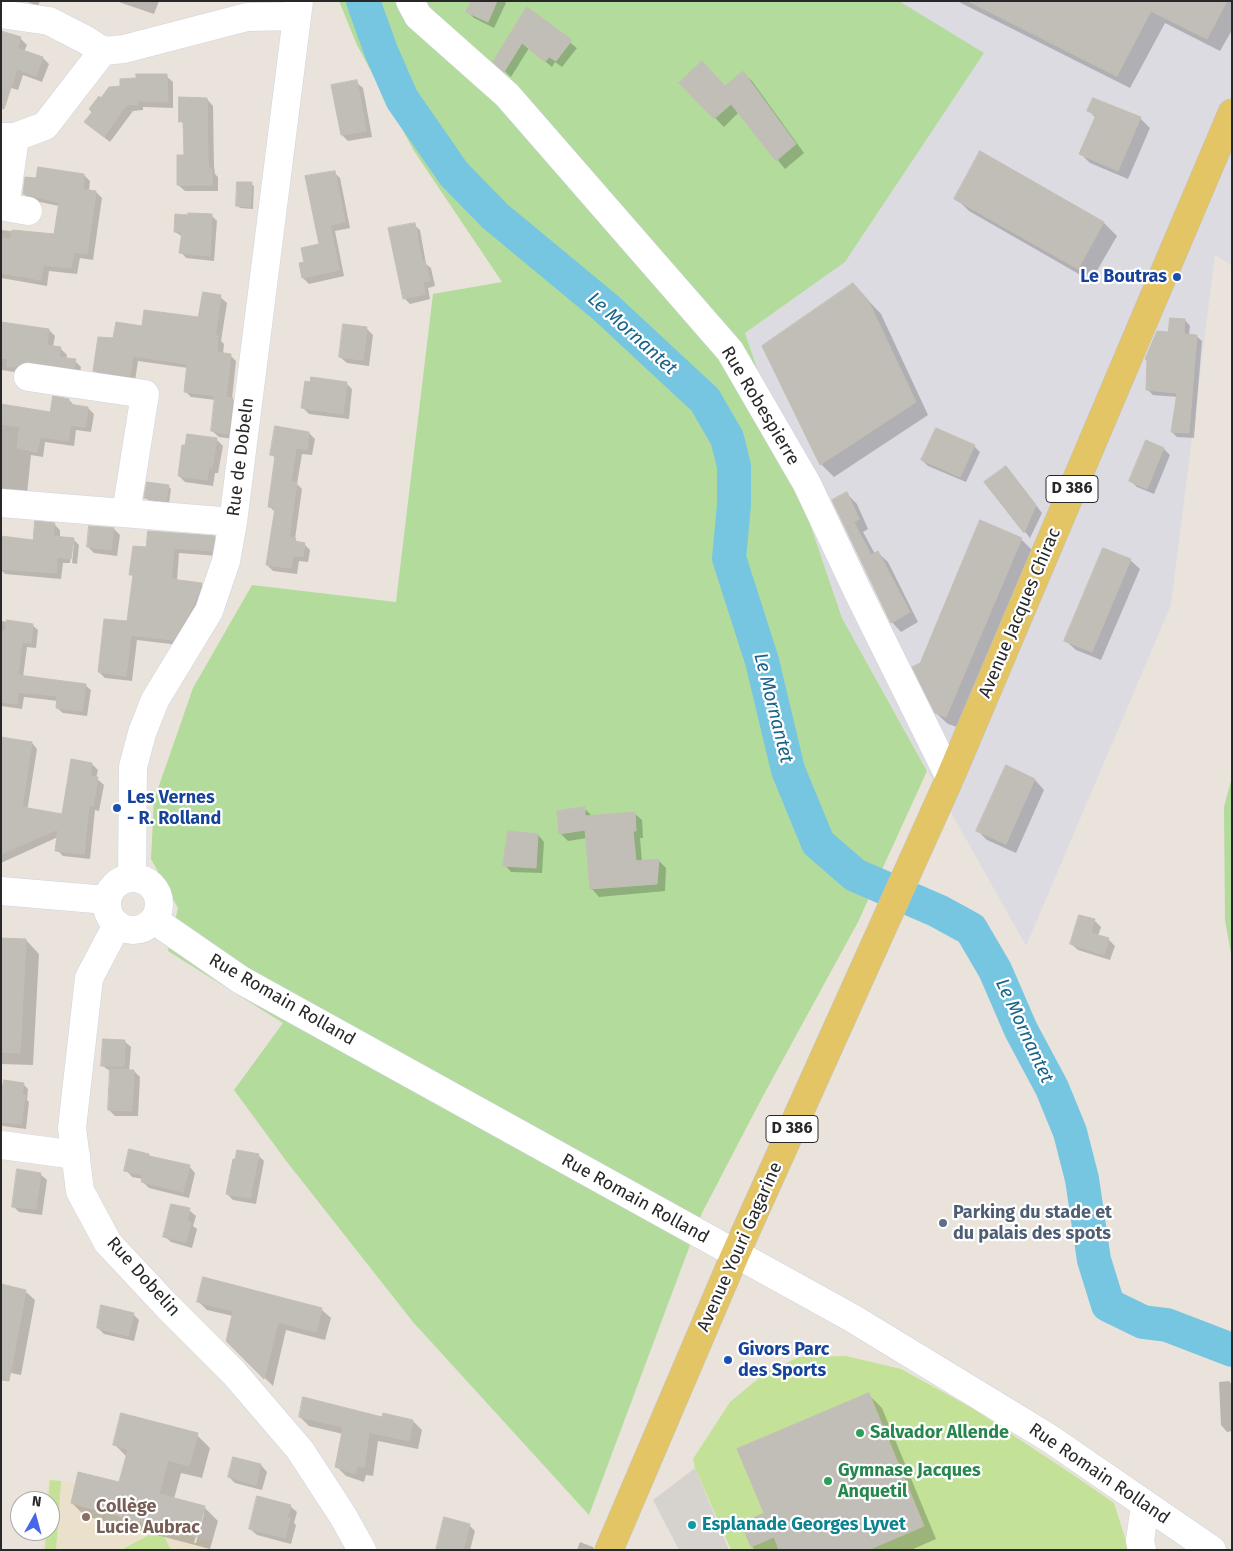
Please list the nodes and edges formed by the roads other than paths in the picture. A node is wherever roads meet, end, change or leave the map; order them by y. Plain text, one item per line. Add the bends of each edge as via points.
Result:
1 (410, 1) edge
2 (298, 9) edge
3 (53, 11) edge
4 (1, 14) edge
5 (103, 51) junction
6 (1232, 113) edge
7 (8, 137) edge
8 (28, 211) dead end
9 (28, 378) dead end
10 (1, 503) edge
11 (126, 513) junction
12 (233, 522) junction
13 (950, 778) junction
14 (912, 864) joint
15 (132, 878) junction
16 (1, 891) edge
17 (112, 913) junction
18 (154, 920) junction
19 (1, 1145) edge
20 (76, 1154) junction
21 (736, 1255) junction
22 (1145, 1505) junction
23 (362, 1550) edge
24 (609, 1550) edge
25 (1142, 1550) edge
26 (1212, 1550) edge

1 - 13 street, Rue Robespierre via 418,16 507,95 730,351 807,484
2 - 5 street via 247,17
2 - 12 street, Rue de Dobeln
3 - 4 street
3 - 5 street
5 - 7 street via 45,126
6 - 13 main road, Avenue Jacques Chirac / D 386
7 - 8 street via 5,207
9 - 11 street via 146,394
10 - 11 street
11 - 12 street
12 - 15 street, Rue de Dobeln via 226,561 209,611 155,700 142,733 133,767
13 - 14 main road, Avenue Jacques Chirac / D 386
14 - 21 main road, Avenue Youri Gagarine / D 386
15 - 17 street via 123,880 110,892
15 - 18 street via 148,883 157,894 158,912
16 - 17 street
17 - 18 street via 125,929 138,930
17 - 20 street, Rue Dobelin via 89,978 72,1128
18 - 21 street, Rue Romain Rolland via 241,980
19 - 20 street
20 - 23 street, Rue Dobelin via 80,1191 108,1243 234,1373 300,1450 344,1516
21 - 22 street, Rue Romain Rolland via 934,1367 1049,1438
21 - 24 main road, Avenue Youri Gagarine / D 386
22 - 25 street via 1140,1541
22 - 26 street, Rue Romain Rolland

